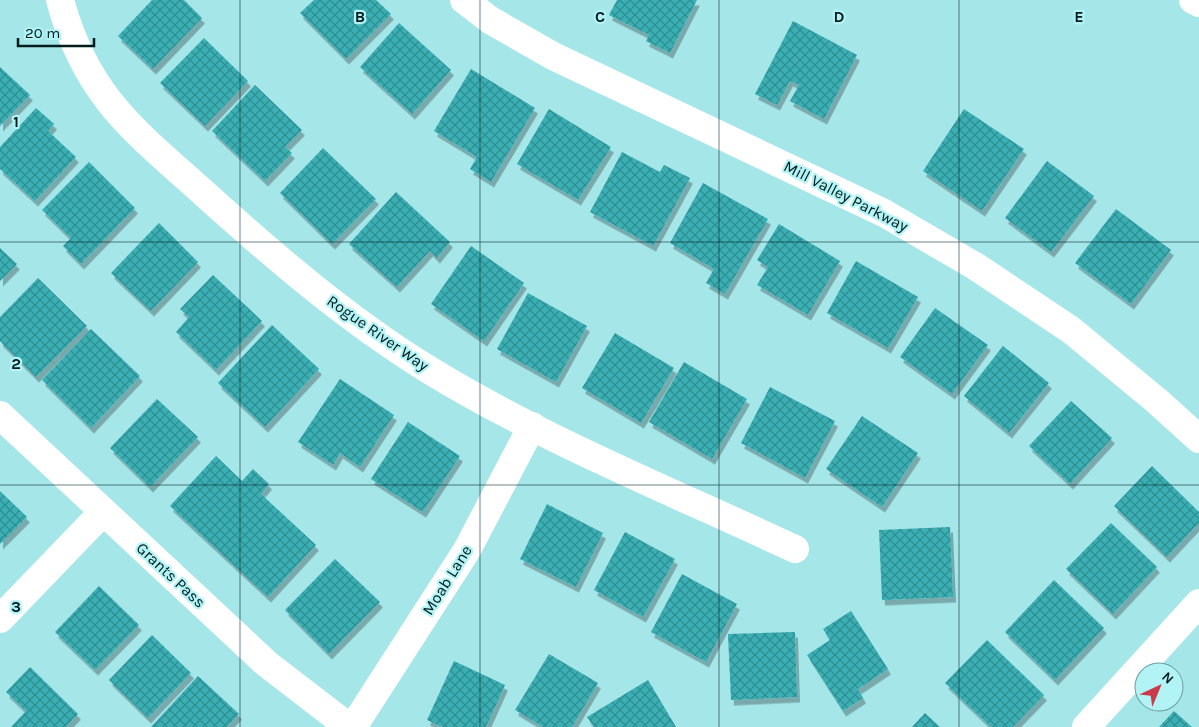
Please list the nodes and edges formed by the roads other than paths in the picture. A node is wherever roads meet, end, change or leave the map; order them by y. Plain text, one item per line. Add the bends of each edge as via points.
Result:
1 (60, 0) edge
2 (464, 0) edge
3 (1193, 0) edge
4 (1199, 4) edge
5 (0, 415) edge
6 (532, 426) junction
7 (1199, 440) edge
8 (103, 512) junction
9 (795, 549) dead end
10 (1199, 603) edge
11 (0, 619) edge
12 (349, 727) edge
13 (353, 727) edge
14 (1086, 727) edge

1 - 6 street, Rogue River Way via 80,59 113,109 249,234 350,316 428,369
2 - 7 street, Mill Valley Parkway via 490,20 553,56 884,213 975,266 1071,330
3 - 4 street
5 - 8 street, Grants Pass
6 - 9 street, Rogue River Way
6 - 13 street, Moab Lane via 467,550
8 - 11 street
8 - 12 street, Grants Pass via 267,664
10 - 14 street

